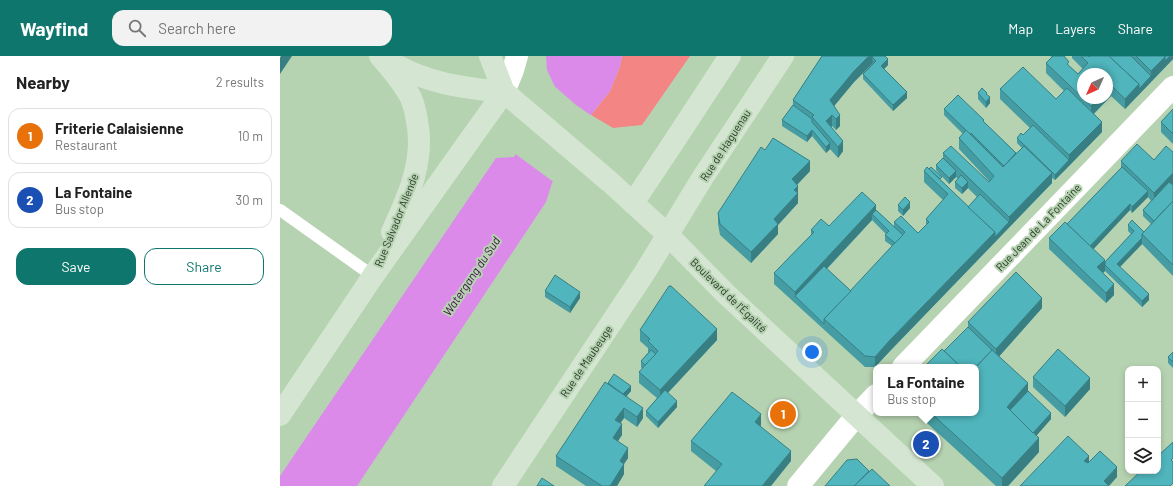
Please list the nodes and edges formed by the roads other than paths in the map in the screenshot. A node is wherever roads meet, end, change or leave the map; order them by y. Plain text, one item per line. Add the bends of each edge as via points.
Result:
1 (381, 56) edge
2 (490, 56) edge
3 (517, 56) edge
4 (730, 56) edge
5 (783, 56) edge
6 (1173, 87) edge
7 (504, 92) junction
8 (633, 203) junction
9 (280, 210) edge
10 (668, 235) junction
11 (373, 276) junction
12 (906, 364) edge
13 (873, 398) edge
14 (280, 415) edge
15 (856, 416) junction
16 (503, 486) edge
17 (798, 486) edge
18 (933, 486) edge

1 - 7 street via 411,72 434,80 461,87
1 - 11 street, Rue Salvador Allende via 411,98 419,128 419,145 417,166 407,200
2 - 7 street
3 - 7 street
4 - 8 street
5 - 10 street, Rue de Haguenau
6 - 12 street, Rue Jean de La Fontaine
7 - 8 street, Boulevard de l'Égalité
7 - 11 street, Rue Salvador Allende
8 - 10 street, Boulevard de l'Égalité
9 - 11 lane
10 - 15 street, Boulevard de l'Égalité via 726,294
10 - 16 street, Rue de Maubeuge
11 - 14 street, Rue Salvador Allende
13 - 15 street
15 - 17 street
15 - 18 street, Boulevard de l'Égalité

